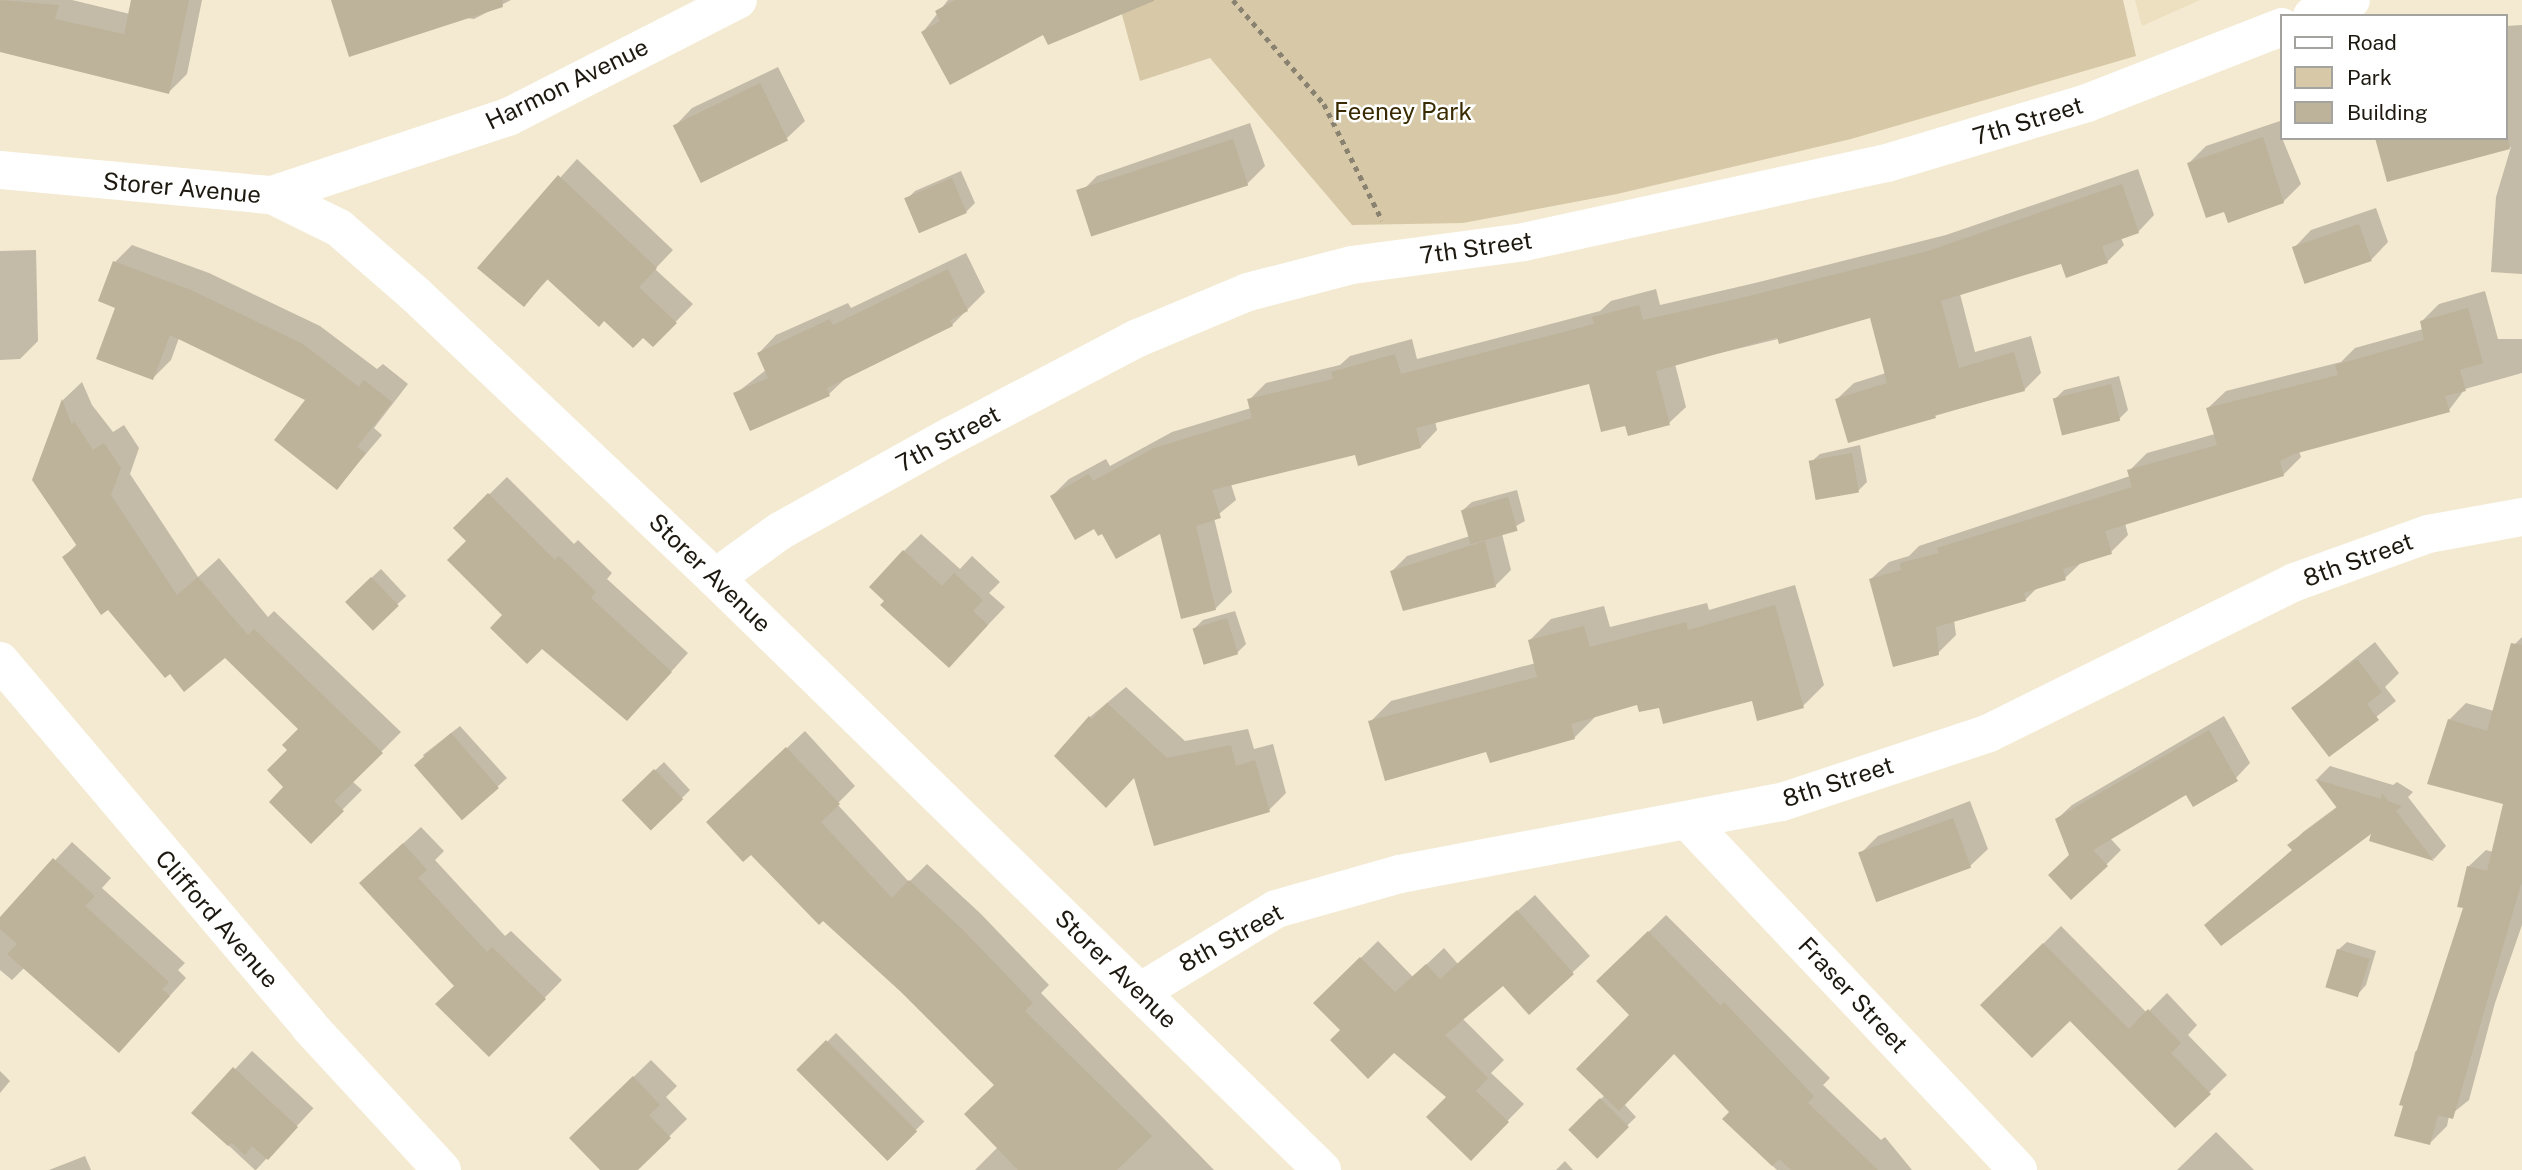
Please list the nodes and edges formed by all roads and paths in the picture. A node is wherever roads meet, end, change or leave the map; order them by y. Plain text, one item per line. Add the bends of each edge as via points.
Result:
1 (738, 0) edge
2 (1233, 0) edge
3 (2351, 0) edge
4 (2317, 14) edge
5 (2280, 28) edge
6 (0, 170) edge
7 (272, 195) junction
8 (1401, 258) junction
9 (2522, 516) edge
10 (715, 578) junction
11 (0, 661) edge
12 (1687, 820) junction
13 (1140, 992) junction
14 (442, 1170) edge
15 (1322, 1170) edge
16 (2018, 1170) edge

1 - 7 street, Harmon Avenue via 508,117
2 - 8 path via 1324,104
3 - 4 street
5 - 8 street, 7th Street via 2087,103 1887,163 1524,242
6 - 7 street, Storer Avenue
7 - 10 street, Storer Avenue via 339,229 416,295
8 - 10 street, 7th Street via 1352,265 1248,292 1138,338 780,531
9 - 12 street, 8th Street via 2428,534 2295,582 1989,733 1782,802
10 - 13 street, Storer Avenue
11 - 14 street, Clifford Avenue via 309,1026
12 - 13 street, 8th Street via 1399,874 1276,909
12 - 16 street, Fraser Street
13 - 15 street, Storer Avenue

